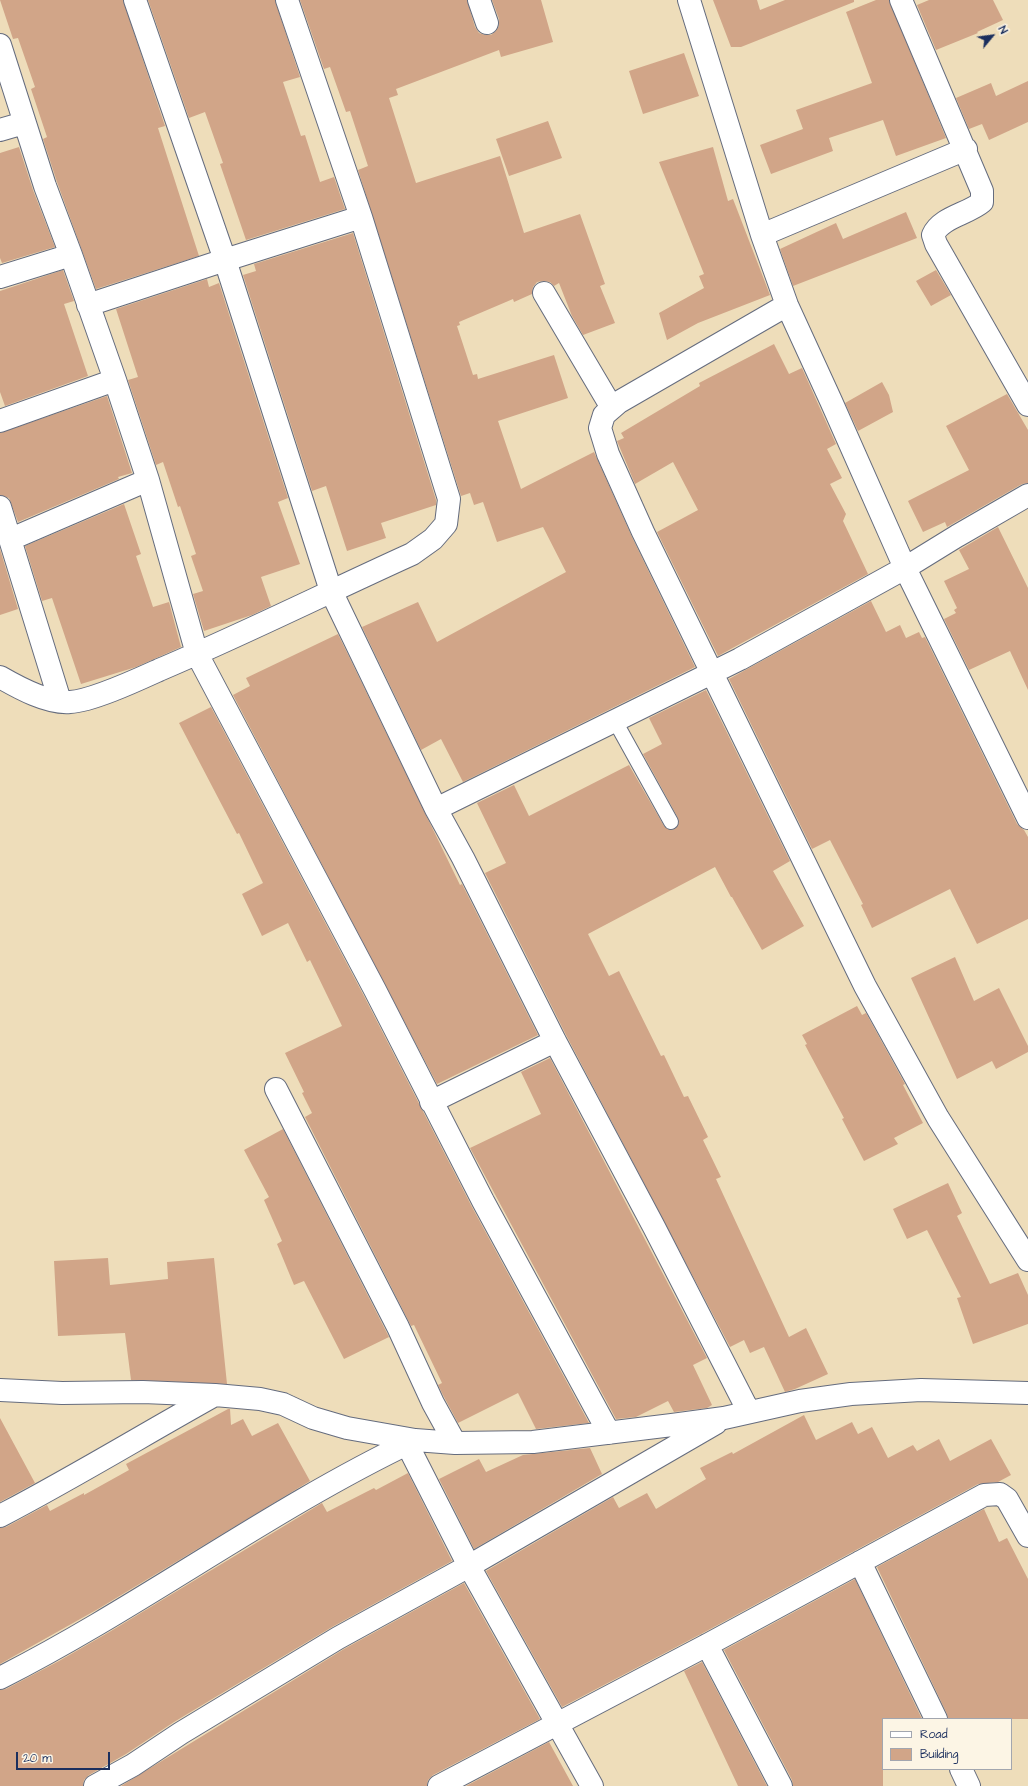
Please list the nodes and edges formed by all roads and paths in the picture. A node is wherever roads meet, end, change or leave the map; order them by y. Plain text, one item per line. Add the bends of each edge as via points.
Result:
1 (135, 0) edge
2 (287, 0) edge
3 (479, 0) edge
4 (688, 0) edge
5 (902, 0) edge
6 (487, 22) dead end
7 (0, 45) edge
8 (24, 123) junction
9 (0, 130) edge
10 (966, 149) junction
11 (361, 217) junction
12 (762, 235) junction
13 (71, 255) junction
14 (225, 260) junction
15 (0, 277) edge
16 (544, 293) dead end
17 (88, 305) junction
18 (787, 305) junction
19 (115, 380) junction
20 (1028, 405) edge
21 (612, 408) junction
22 (0, 421) edge
23 (148, 480) junction
24 (1028, 495) edge
25 (0, 507) edge
26 (11, 539) junction
27 (905, 568) junction
28 (331, 591) junction
29 (197, 654) junction
30 (712, 673) junction
31 (0, 677) edge
32 (60, 701) junction
33 (615, 721) junction
34 (436, 809) junction
35 (1028, 818) edge
36 (671, 822) dead end
37 (555, 1041) junction
38 (276, 1089) dead end
39 (431, 1102) junction
40 (1028, 1260) edge
41 (0, 1390) edge
42 (1028, 1393) edge
43 (215, 1395) junction
44 (749, 1412) junction
45 (724, 1418) junction
46 (609, 1433) junction
47 (411, 1442) junction
48 (455, 1443) junction
49 (0, 1516) edge
50 (1028, 1536) edge
51 (860, 1562) junction
52 (469, 1566) junction
53 (707, 1645) junction
54 (0, 1678) edge
55 (936, 1718) edge
56 (558, 1723) junction
57 (961, 1770) edge
58 (98, 1785) edge
59 (439, 1786) edge
60 (592, 1786) edge
61 (781, 1786) edge
62 (969, 1786) edge

1 - 14 street
2 - 11 street
3 - 6 street
4 - 12 street
5 - 10 street
7 - 8 street
8 - 9 street
8 - 13 street
10 - 12 street
10 - 20 street via 982,191 982,202 936,228 933,235 940,252
11 - 14 street
11 - 28 street via 449,499 446,524 433,539 412,554
12 - 18 street
13 - 15 street
13 - 17 street
14 - 17 street
14 - 28 street
16 - 21 street
17 - 19 street
18 - 21 street
18 - 27 street
19 - 22 street
19 - 23 street
21 - 30 street via 604,415 600,428 608,454
23 - 26 street
23 - 29 street
24 - 27 street
25 - 26 street
26 - 32 street
27 - 30 street
27 - 35 street
28 - 29 street
28 - 34 street
29 - 32 street via 95,696 69,703
29 - 39 street via 375,990
30 - 33 street
30 - 40 street via 845,947 901,1053 938,1118
31 - 32 street via 29,693
33 - 34 street
33 - 36 lane
34 - 37 street
37 - 39 street
37 - 44 street
38 - 48 street
39 - 46 street
41 - 43 street
42 - 44 street via 921,1390 851,1394
43 - 47 street via 283,1404 313,1418
43 - 49 street
44 - 45 street
45 - 46 street
45 - 52 street
46 - 48 street via 532,1442
47 - 48 street
47 - 52 street
47 - 54 street via 310,1496 98,1624
50 - 51 street via 1007,1499 1000,1494 984,1495
51 - 53 street
51 - 55 street
52 - 56 street
52 - 58 street via 338,1638
53 - 56 street
53 - 61 street
56 - 59 street
56 - 60 street
57 - 62 street

